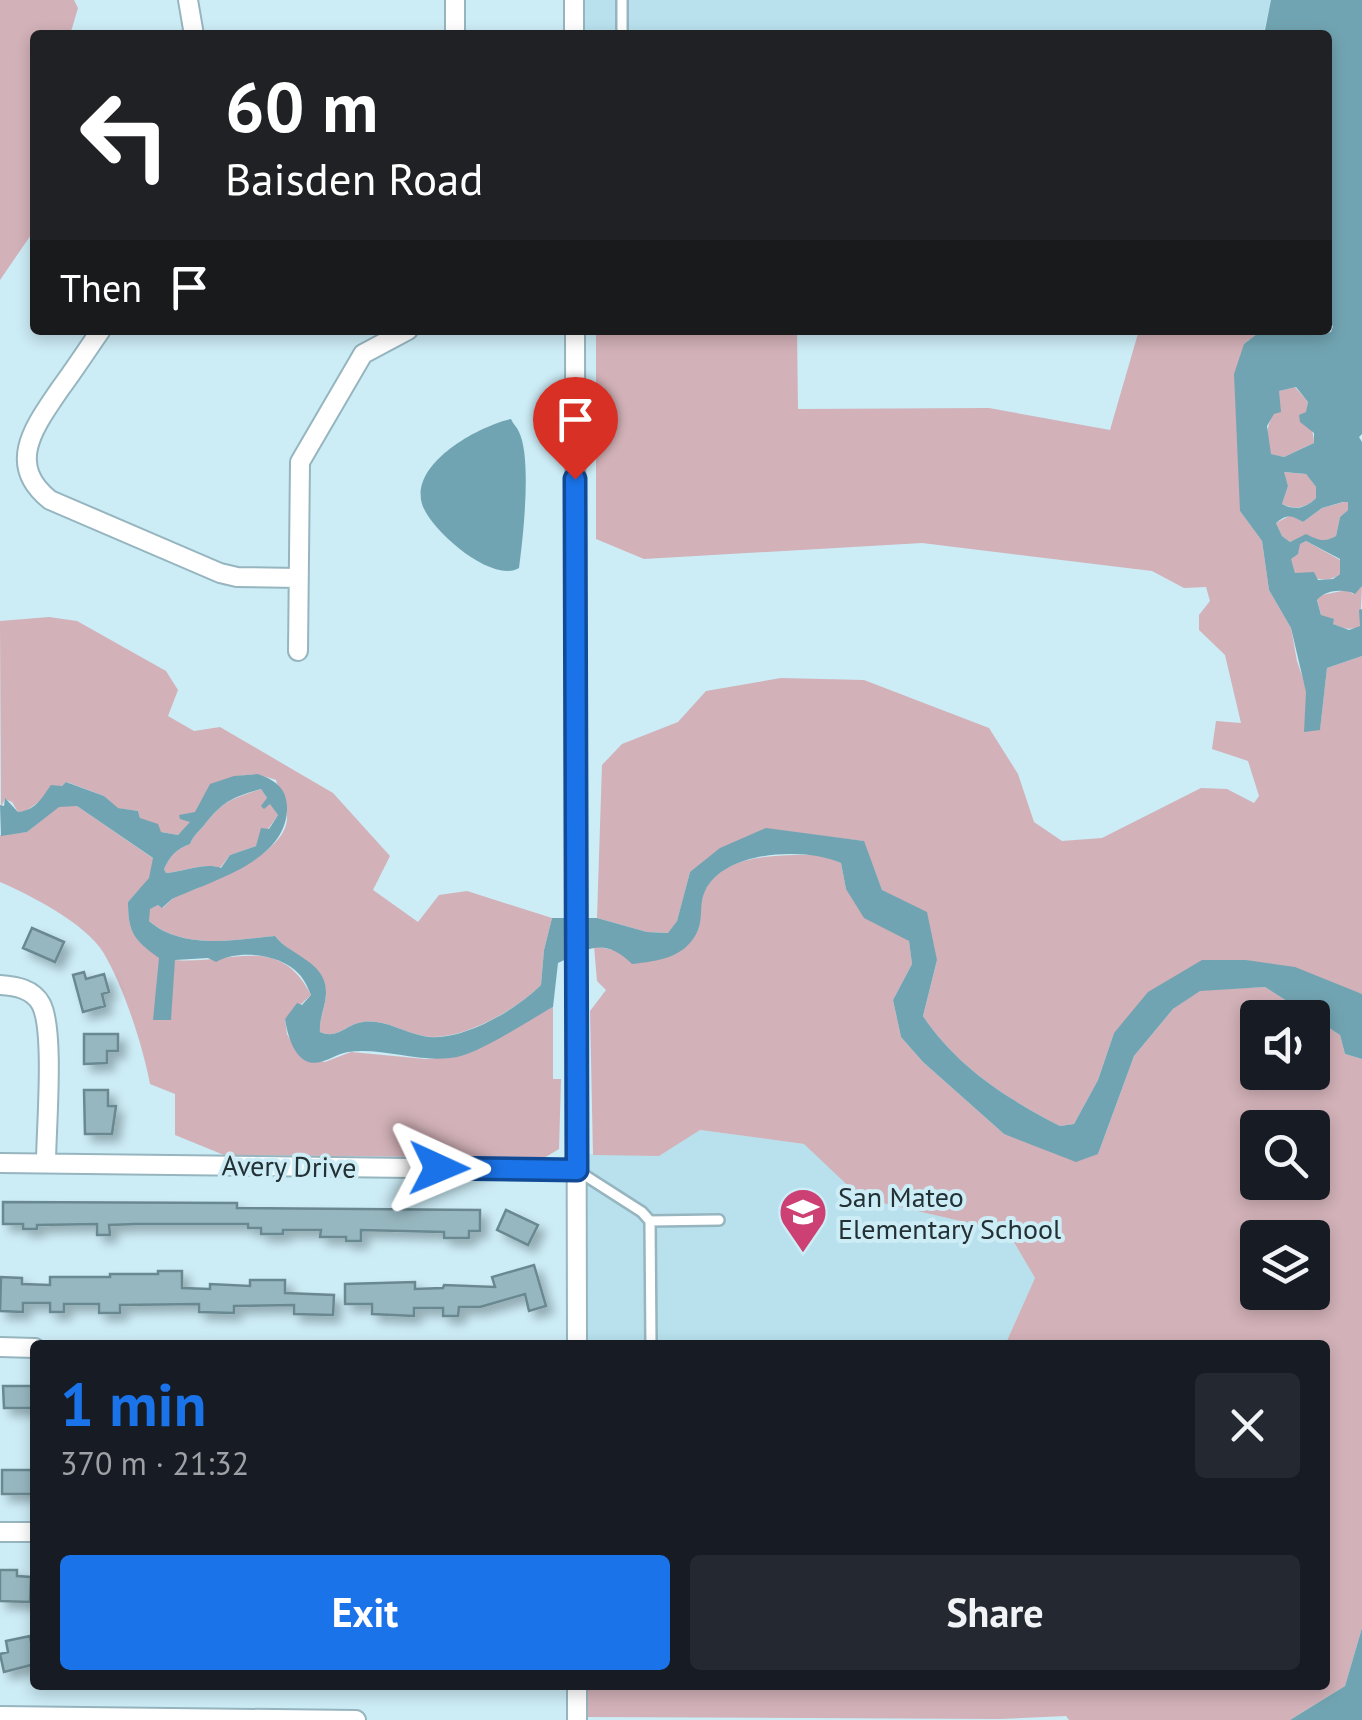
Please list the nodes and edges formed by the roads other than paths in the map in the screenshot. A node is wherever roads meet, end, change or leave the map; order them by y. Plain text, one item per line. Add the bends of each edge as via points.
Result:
1 (188, 0) edge
2 (455, 0) edge
3 (574, 0) edge
4 (622, 0) edge
5 (193, 30) edge
6 (455, 30) edge
7 (574, 30) edge
8 (622, 30) edge
9 (98, 335) edge
10 (399, 335) edge
11 (575, 335) edge
12 (298, 578) junction
13 (298, 651) dead end
14 (0, 986) edge
15 (0, 1163) edge
16 (46, 1164) junction
17 (577, 1170) junction
18 (719, 1220) dead end
19 (650, 1221) junction
20 (577, 1340) edge
21 (651, 1340) edge
22 (0, 1348) edge
23 (30, 1348) edge
24 (0, 1532) edge
25 (30, 1532) edge
26 (577, 1690) edge
27 (0, 1716) edge
28 (356, 1720) edge
29 (577, 1720) edge

1 - 5 street
2 - 6 street
3 - 7 street
4 - 8 lane
9 - 12 street via 31,432 27,487 220,573
10 - 12 street via 363,354 304,452
11 - 17 street
12 - 13 street
14 - 16 street via 17,987 42,1006
15 - 16 street, Avery Drive
16 - 17 street, Avery Drive
17 - 19 lane
17 - 20 street
18 - 19 lane
19 - 21 lane
22 - 23 street
24 - 25 street
26 - 29 street
27 - 28 street

